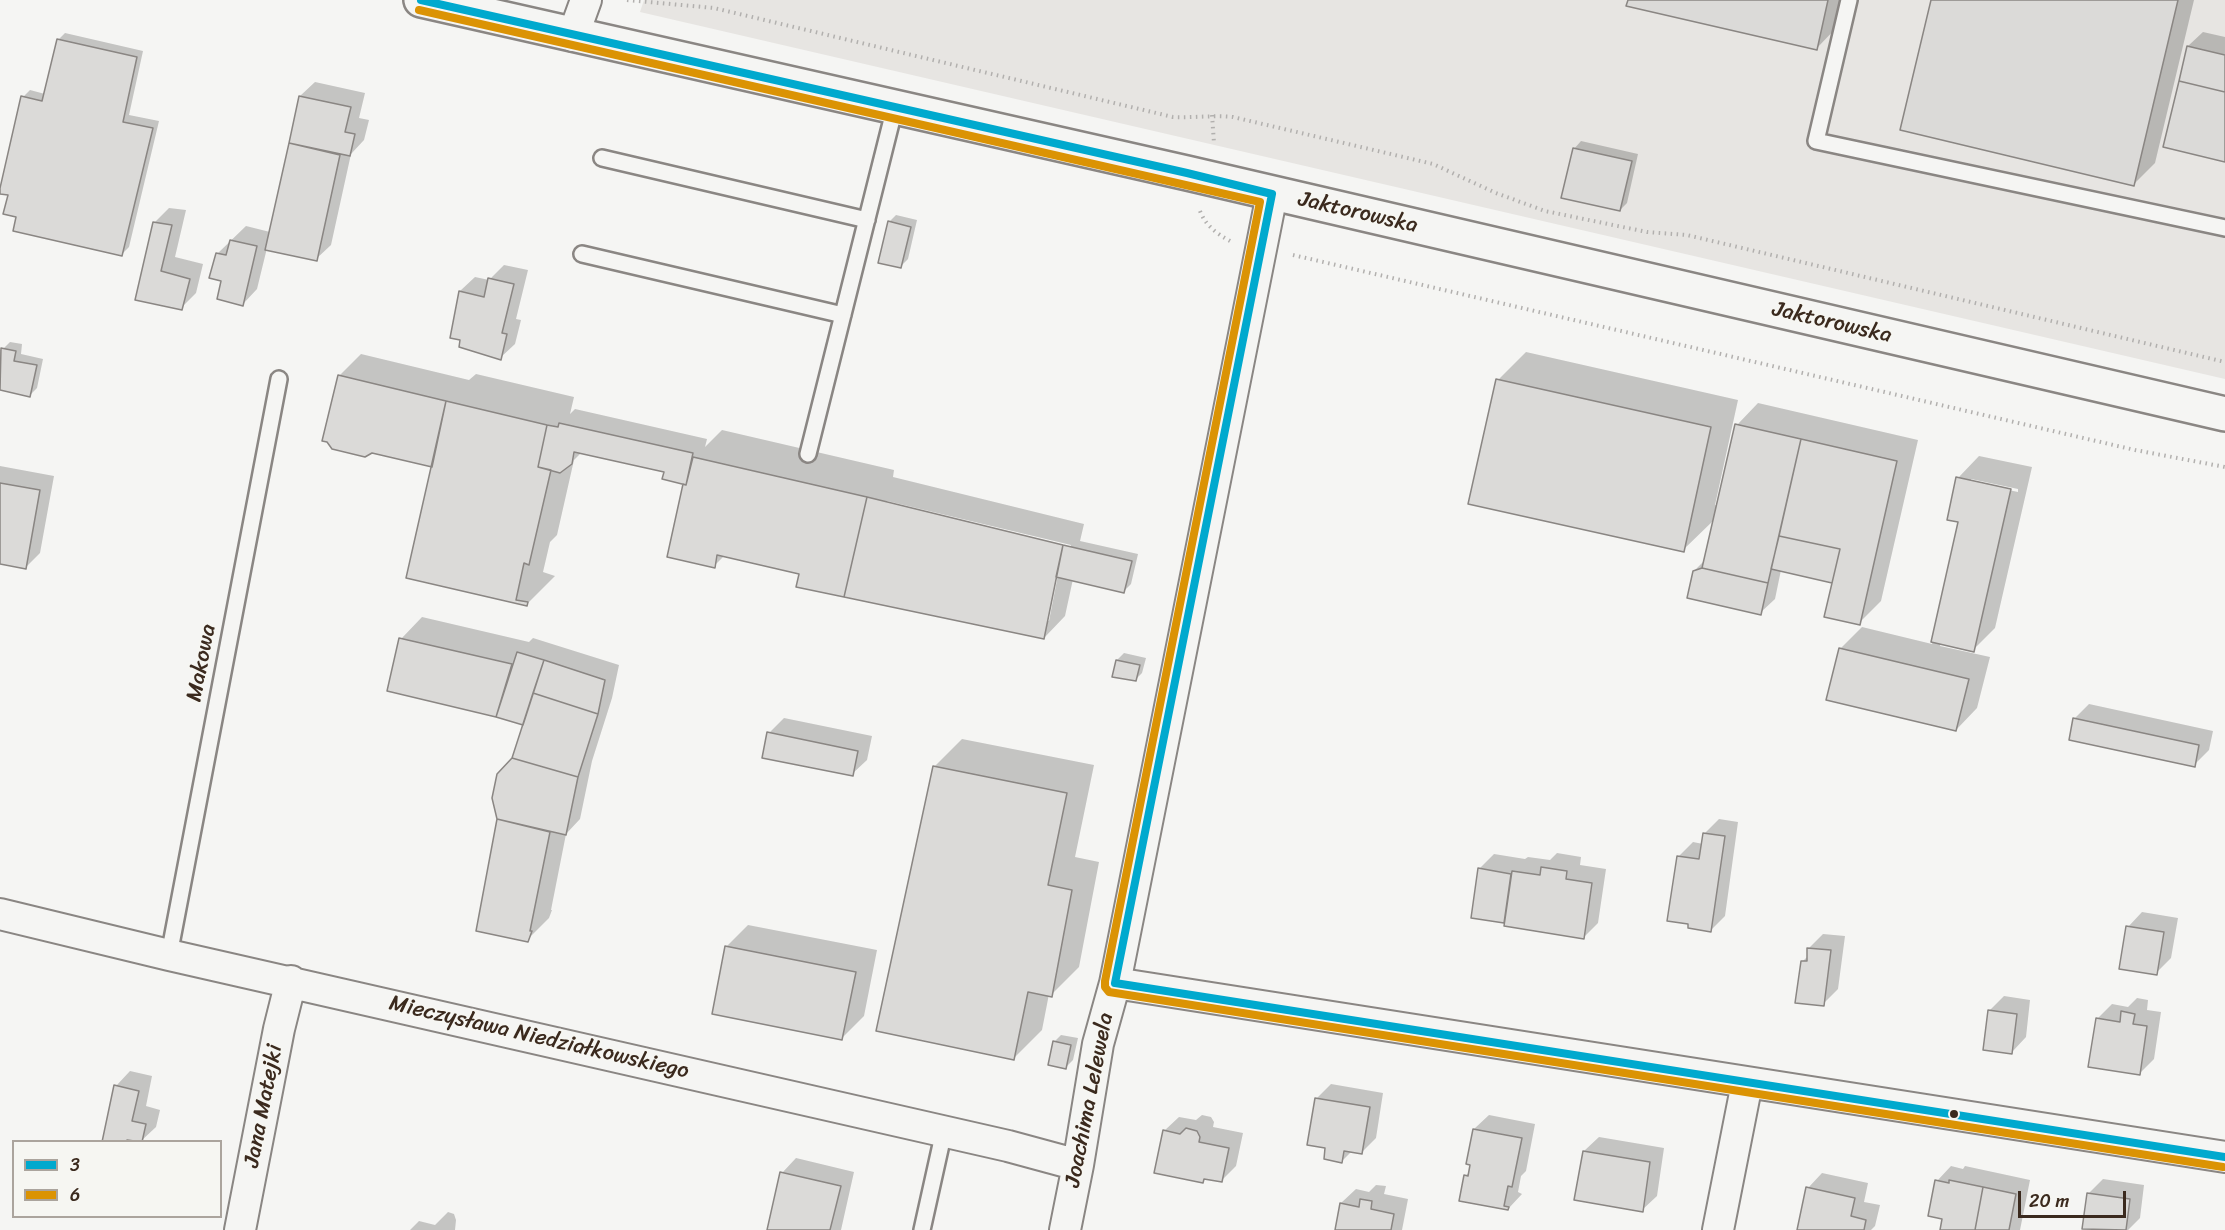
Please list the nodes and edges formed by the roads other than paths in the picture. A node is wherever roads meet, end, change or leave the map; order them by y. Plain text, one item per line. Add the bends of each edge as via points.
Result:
1 (421, 0) edge
2 (586, 0) edge
3 (1849, 0) edge
4 (573, 36) junction
5 (895, 107) junction
6 (602, 158) dead end
7 (1272, 194) junction
8 (867, 220) junction
9 (2225, 228) edge
10 (582, 254) dead end
11 (843, 315) junction
12 (279, 379) dead end
13 (2225, 414) edge
14 (808, 454) dead end
15 (0, 914) edge
16 (170, 955) junction
17 (291, 981) junction
18 (1115, 983) junction
19 (1748, 1083) junction
20 (944, 1131) junction
21 (2225, 1157) edge
22 (1078, 1165) junction
23 (240, 1230) edge
24 (922, 1230) edge
25 (1065, 1230) edge
26 (1718, 1230) edge

1 - 4 main road, Jaktorowska
2 - 4 street
3 - 9 lane via 1816,141
4 - 5 main road, Jaktorowska
5 - 7 main road, Jaktorowska
5 - 8 lane
6 - 8 lane
7 - 13 main road, Jaktorowska
7 - 18 street, Joachima Lelewela
8 - 11 lane
10 - 11 lane
11 - 14 lane
12 - 16 lane, Makowa
15 - 16 street, Mieczysława Niedziałkowskiego
16 - 17 street, Mieczysława Niedziałkowskiego
17 - 20 street, Mieczysława Niedziałkowskiego
17 - 23 street, Jana Matejki
18 - 19 street
18 - 22 street, Joachima Lelewela via 1098,1044
19 - 21 street
19 - 26 street
20 - 22 street, Mieczysława Niedziałkowskiego
20 - 24 lane
22 - 25 street, Joachima Lelewela

